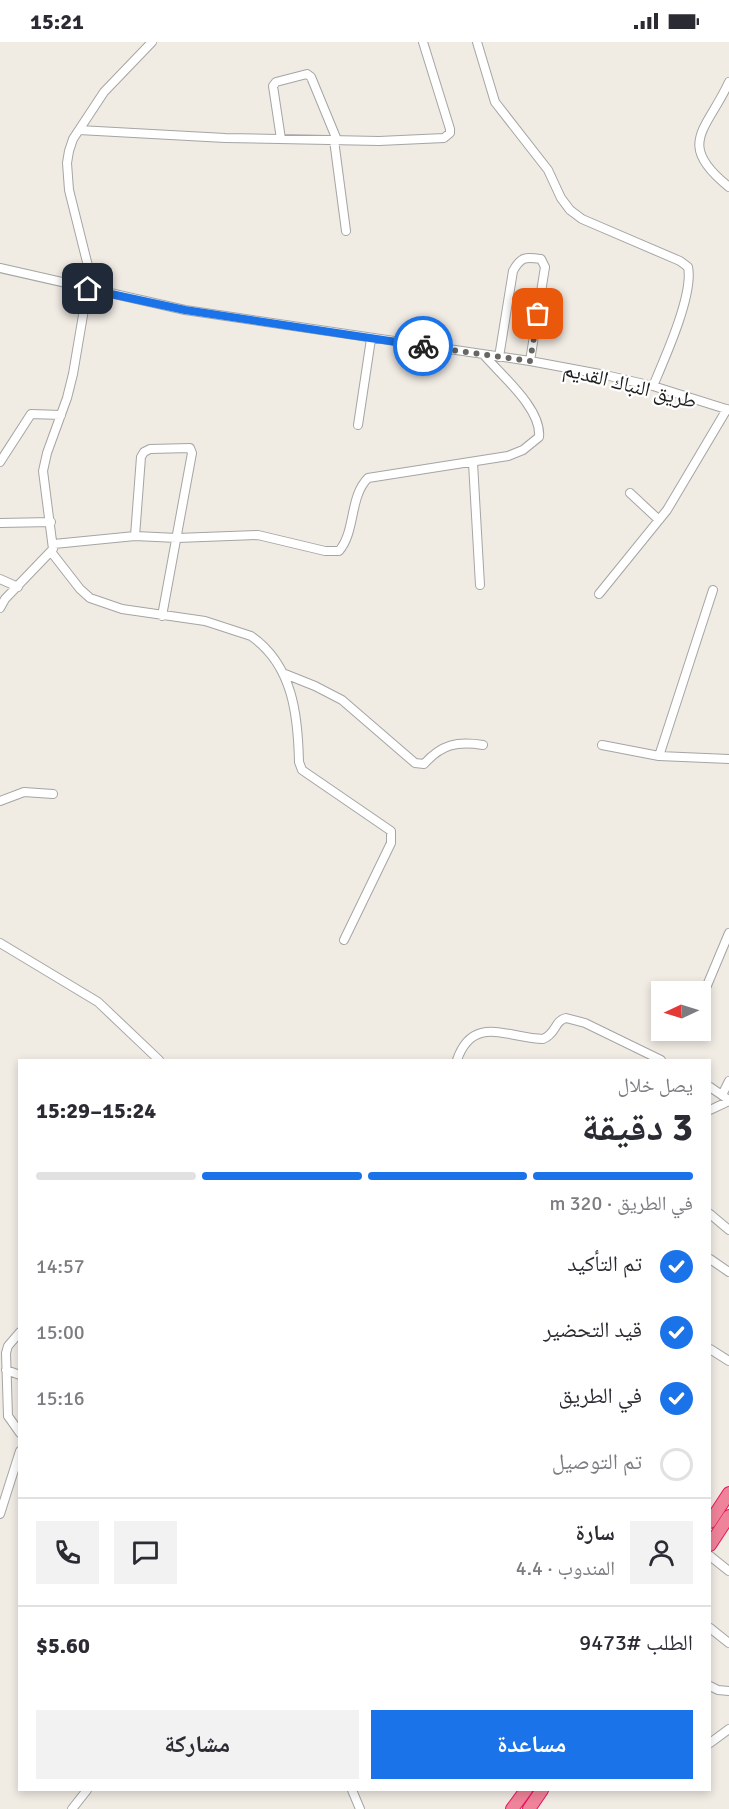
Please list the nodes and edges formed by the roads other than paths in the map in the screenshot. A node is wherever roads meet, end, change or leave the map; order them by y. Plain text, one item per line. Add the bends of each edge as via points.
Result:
1 (152, 42) edge
2 (423, 42) edge
3 (477, 42) edge
4 (729, 82) edge
5 (79, 130) junction
6 (281, 139) junction
7 (335, 140) junction
8 (729, 187) edge
9 (346, 231) dead end
10 (0, 268) edge
11 (88, 289) junction
12 (371, 339) junction
13 (484, 355) junction
14 (499, 357) junction
15 (530, 361) junction
16 (653, 386) junction
17 (728, 409) edge
18 (61, 415) junction
19 (358, 425) dead end
20 (0, 462) edge
21 (473, 463) junction
22 (630, 493) dead end
23 (659, 520) junction
24 (51, 522) junction
25 (0, 523) edge
26 (135, 536) junction
27 (177, 538) junction
28 (53, 548) junction
29 (0, 579) edge
30 (480, 585) dead end
31 (18, 586) junction
32 (713, 590) dead end
33 (598, 594) dead end
34 (0, 608) edge
35 (162, 616) junction
36 (285, 674) junction
37 (602, 745) dead end
38 (483, 746) dead end
39 (659, 756) junction
40 (729, 759) edge
41 (53, 794) dead end
42 (0, 801) edge
43 (729, 933) edge
44 (344, 940) dead end
45 (0, 943) edge
46 (709, 981) edge
47 (158, 1059) edge
48 (458, 1059) edge
49 (659, 1059) edge
50 (729, 1081) edge
51 (711, 1088) edge
52 (727, 1099) edge
53 (711, 1109) edge
54 (711, 1215) edge
55 (729, 1230) edge
56 (711, 1260) edge
57 (729, 1272) edge
58 (18, 1334) edge
59 (711, 1349) edge
60 (729, 1361) edge
61 (6, 1370) junction
62 (18, 1374) edge
63 (18, 1430) edge
64 (18, 1457) edge
65 (729, 1493) edge
66 (0, 1514) edge
67 (729, 1516) edge
68 (711, 1520) edge
69 (711, 1543) edge
70 (711, 1557) edge
71 (729, 1571) edge
72 (711, 1629) edge
73 (729, 1643) edge
74 (711, 1686) edge
75 (729, 1691) edge
76 (729, 1729) edge
77 (711, 1742) edge
78 (86, 1791) edge
79 (352, 1791) edge
80 (525, 1791) edge
81 (541, 1791) edge
82 (72, 1809) edge
83 (360, 1809) edge
84 (512, 1809) edge
85 (529, 1809) edge

1 - 5 street via 104,92
2 - 7 street via 450,129 448,136 424,140
3 - 16 street via 495,102 549,170 570,210 688,267 684,302
4 - 8 street via 699,144 710,172
5 - 6 street
5 - 11 street via 67,163 71,201 89,265
6 - 7 street
6 - 7 street via 273,86 307,74
7 - 9 street
10 - 11 street, طريق النباك القديم
11 - 12 street, طريق النباك القديم via 185,310
11 - 18 street via 73,374
12 - 13 street, طريق النباك القديم
12 - 19 street
13 - 14 street, طريق النباك القديم
13 - 21 street via 527,404 540,428 539,437 523,450
14 - 15 street, طريق النباك القديم
14 - 15 street via 513,271 519,259 541,259 545,267
15 - 16 street, طريق النباك القديم
16 - 17 street, طريق النباك القديم
17 - 23 street
18 - 20 street via 31,414
18 - 24 street via 43,471
21 - 27 street via 368,478 360,488 341,548 335,552 258,535
21 - 30 street
22 - 23 street
23 - 33 street
24 - 25 street
24 - 28 street
26 - 27 street
26 - 27 street via 144,452 188,448 192,453
26 - 28 street
27 - 35 street
28 - 31 street
28 - 35 street via 90,598
29 - 31 street
31 - 34 street
32 - 39 street
35 - 36 street via 206,621 251,636
36 - 38 street via 342,700 415,763 423,764 442,748 456,743
36 - 44 street via 294,705 302,770 393,834
37 - 39 street
39 - 40 street
41 - 42 street via 24,792
43 - 46 street
45 - 47 street via 98,1002
48 - 49 street via 467,1041 480,1033 492,1031 543,1039 551,1036 566,1018
50 - 52 street
51 - 52 street
52 - 53 street
54 - 55 street
56 - 57 street
58 - 61 street via 8,1346
59 - 60 street
61 - 62 street
61 - 63 street via 8,1416
64 - 66 street
65 - 68 highway
67 - 69 highway
70 - 71 street
72 - 73 street
74 - 75 street
76 - 77 street
78 - 82 street
79 - 83 street
80 - 84 highway
81 - 85 highway

